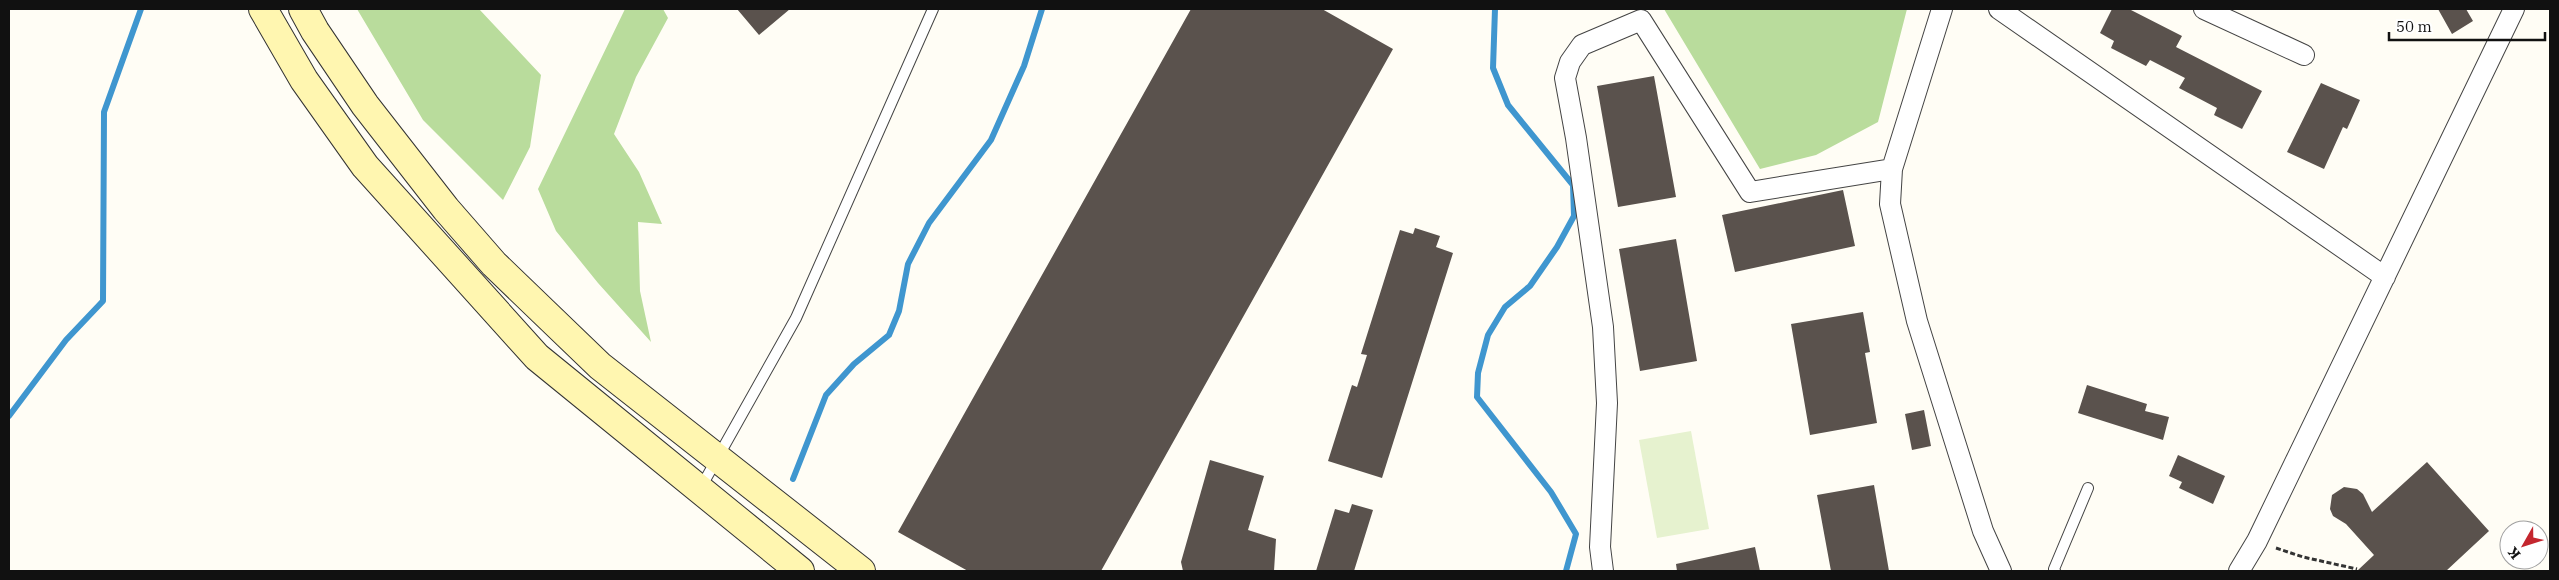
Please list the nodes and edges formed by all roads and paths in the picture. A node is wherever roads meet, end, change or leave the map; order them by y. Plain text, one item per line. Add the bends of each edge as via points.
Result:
1 (263, 9) edge
2 (303, 9) edge
3 (933, 9) edge
4 (1942, 9) edge
5 (1999, 9) edge
6 (2204, 9) edge
7 (2514, 9) edge
8 (2304, 55) dead end
9 (1892, 169) junction
10 (2386, 277) junction
11 (718, 459) junction
12 (2088, 488) dead end
13 (699, 490) junction
14 (2257, 541) junction
15 (2357, 569) dead end
16 (800, 571) edge
17 (861, 571) edge
18 (1603, 571) edge
19 (2001, 571) edge
20 (2055, 571) edge
21 (2239, 571) edge

1 - 13 street via 304,80 365,166 531,350
2 - 11 street via 364,105 494,264 600,366
3 - 11 lane via 796,318
4 - 9 street
5 - 10 street
6 - 8 street
7 - 10 street
9 - 18 street via 1750,192 1641,20 1582,45 1570,62 1565,78 1603,326 1607,403 1600,548
9 - 19 street via 1890,204 1917,322 1983,530
10 - 14 street
11 - 13 lane
11 - 17 street
12 - 20 lane
13 - 16 street
14 - 15 path via 2303,558
14 - 21 street

